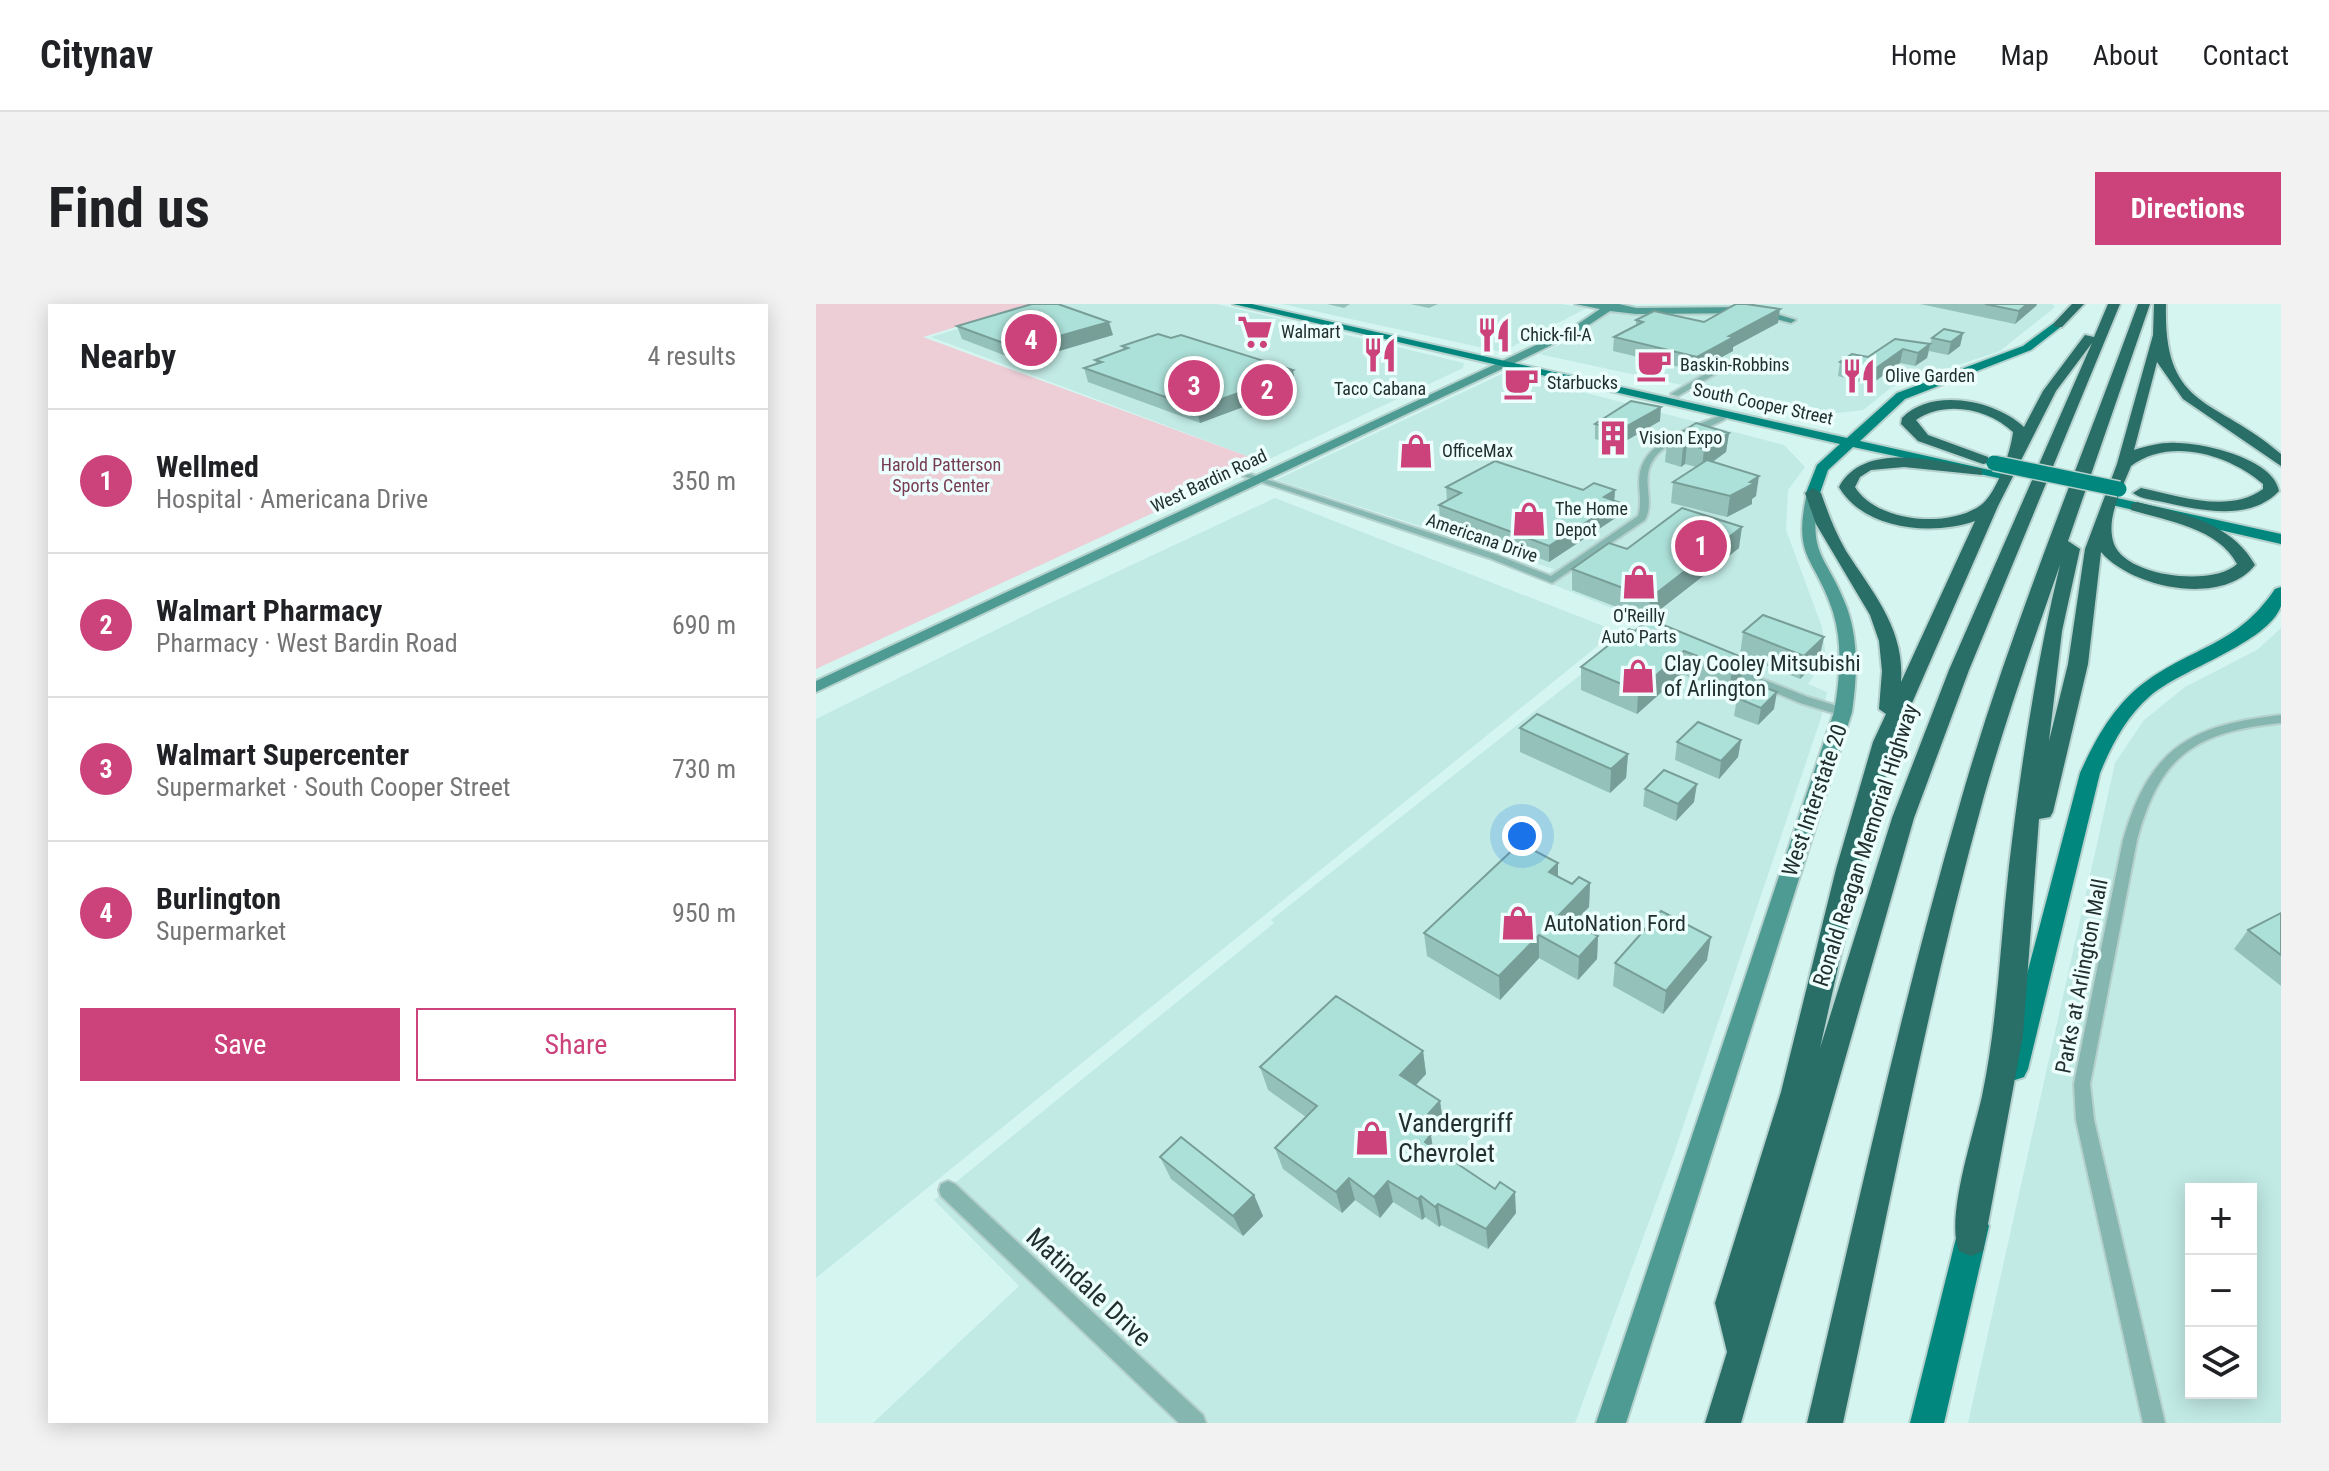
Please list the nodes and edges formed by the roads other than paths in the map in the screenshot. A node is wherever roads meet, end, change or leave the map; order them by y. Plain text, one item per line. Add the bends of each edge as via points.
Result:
1 (1238, 304) edge
2 (1580, 304) edge
3 (2072, 304) edge
4 (2078, 304) edge
5 (2144, 304) edge
6 (2160, 304) edge
7 (1262, 305) edge
8 (1606, 306) edge
9 (1711, 307) edge
10 (2112, 309) edge
11 (1791, 320) dead end
12 (2058, 325) junction
13 (2159, 335) junction
14 (1506, 359) junction
15 (1718, 370) dead end
16 (1611, 389) junction
17 (1675, 394) junction
18 (1724, 417) junction
19 (1781, 417) junction
20 (1873, 418) junction
21 (1821, 426) junction
22 (1807, 435) junction
23 (1852, 439) junction
24 (2017, 454) junction
25 (1832, 458) junction
26 (2281, 462) edge
27 (2124, 464) junction
28 (1988, 468) junction
29 (1253, 478) junction
30 (1813, 493) junction
31 (2139, 500) junction
32 (2114, 502) junction
33 (1990, 506) junction
34 (2281, 524) edge
35 (2281, 539) edge
36 (2061, 540) junction
37 (2281, 592) edge
38 (999, 597) junction
39 (1708, 660) edge
40 (816, 675) edge
41 (816, 687) edge
42 (1843, 712) junction
43 (2281, 719) edge
44 (1884, 742) junction
45 (2016, 968) junction
46 (948, 1190) dead end
47 (1971, 1240) junction
48 (1744, 1354) junction
49 (1195, 1423) edge
50 (1611, 1423) edge
51 (1723, 1423) edge
52 (1825, 1423) edge
53 (1927, 1423) edge
54 (2154, 1423) edge

1 - 7 main road, South Cooper Street
2 - 8 main road
3 - 12 main road, West Interstate 20
4 - 12 highway
5 - 36 highway
6 - 13 highway
7 - 14 main road, South Cooper Street
8 - 9 main road
8 - 14 main road, West Bardin Road
9 - 11 main road
10 - 24 highway via 2098,318 2088,341 2050,391
10 - 48 highway, Ronald Reagan Memorial Highway via 1959,670 1903,818
12 - 20 main road, West Interstate 20 via 2027,348 1915,388
13 - 26 highway via 2161,362 2175,384
13 - 27 highway
14 - 16 main road, South Cooper Street
14 - 17 main road, South Cooper Street
14 - 29 main road, West Bardin Road
15 - 17 street
16 - 17 main road via 1652,397
16 - 18 main road, South Cooper Street
17 - 19 main road, South Cooper Street
18 - 19 main road
18 - 22 main road, South Cooper Street
18 - 29 street, Americana Drive via 1658,450 1642,477 1642,518 1552,580
19 - 21 main road, South Cooper Street
20 - 21 main road via 1848,426
20 - 23 main road, West Interstate 20
21 - 23 main road, South Cooper Street
22 - 23 main road, South Cooper Street
22 - 25 main road
23 - 25 main road, West Interstate 20
23 - 28 main road, South Cooper Street
24 - 28 highway via 2020,431 1986,411 1933,407 1909,418 1916,435
24 - 33 highway
25 - 30 main road, West Interstate 20 via 1815,477
27 - 31 highway via 2152,448 2196,449 2250,467 2270,483 2271,491 2252,502 2226,505
27 - 32 highway
28 - 32 main road, South Cooper Street
28 - 33 highway via 1881,464 1859,470 1847,487 1872,511 1909,522 1959,521
29 - 38 main road, West Bardin Road
30 - 42 main road, West Interstate 20 via 1806,518 1810,558 1838,606 1847,644
30 - 44 highway via 1825,531 1866,588 1888,631 1894,682
31 - 32 main road, South Cooper Street
31 - 32 highway via 2225,540 2246,565 2235,577 2213,582 2146,573 2110,552 2104,538
31 - 34 main road, South Cooper Street
31 - 35 main road, South Cooper Street
32 - 45 highway via 2088,575 2078,664 2038,832
33 - 44 highway
36 - 45 highway via 2072,549 2053,631 2025,832
36 - 52 highway via 1994,726 1954,864
37 - 47 main road via 2254,630 2157,681 2107,733 2082,804
38 - 40 main road, West Bardin Road
38 - 41 main road, West Bardin Road
39 - 42 street
42 - 50 main road, West Interstate 20
43 - 54 street, Parks at Arlington Mall via 2213,730 2168,759 2147,787 2132,829 2082,1084 2085,1120
44 - 48 highway via 1796,1092 1732,1303
45 - 47 highway via 2009,1035
46 - 49 street, Matindale Drive
47 - 53 main road
48 - 51 highway, Ronald Reagan Memorial Highway

